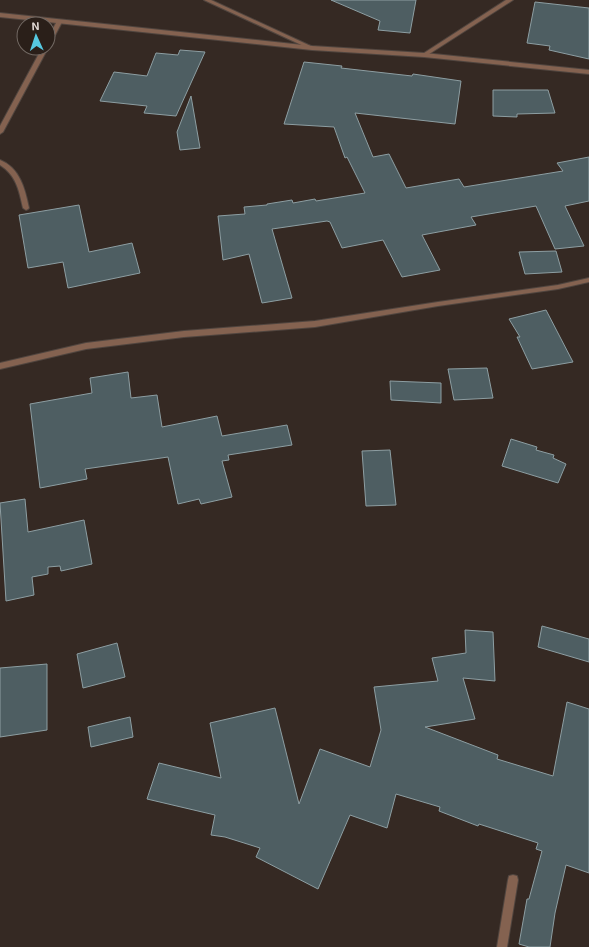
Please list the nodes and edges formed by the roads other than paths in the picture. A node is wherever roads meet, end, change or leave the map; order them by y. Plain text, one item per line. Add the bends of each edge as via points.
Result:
1 (207, 0) edge
2 (506, 1) edge
3 (0, 15) edge
4 (59, 22) junction
5 (56, 28) edge
6 (312, 48) junction
7 (41, 56) edge
8 (424, 56) junction
9 (589, 72) edge
10 (0, 132) edge
11 (0, 162) edge
12 (26, 208) dead end
13 (589, 280) edge
14 (0, 366) edge
15 (513, 880) dead end
16 (502, 947) edge

1 - 6 street
2 - 8 street
3 - 4 street
4 - 5 street
4 - 6 street
6 - 8 street
7 - 10 street
8 - 9 street
11 - 12 street via 15,173 22,188
13 - 14 street via 315,324 184,334 86,346
15 - 16 street

